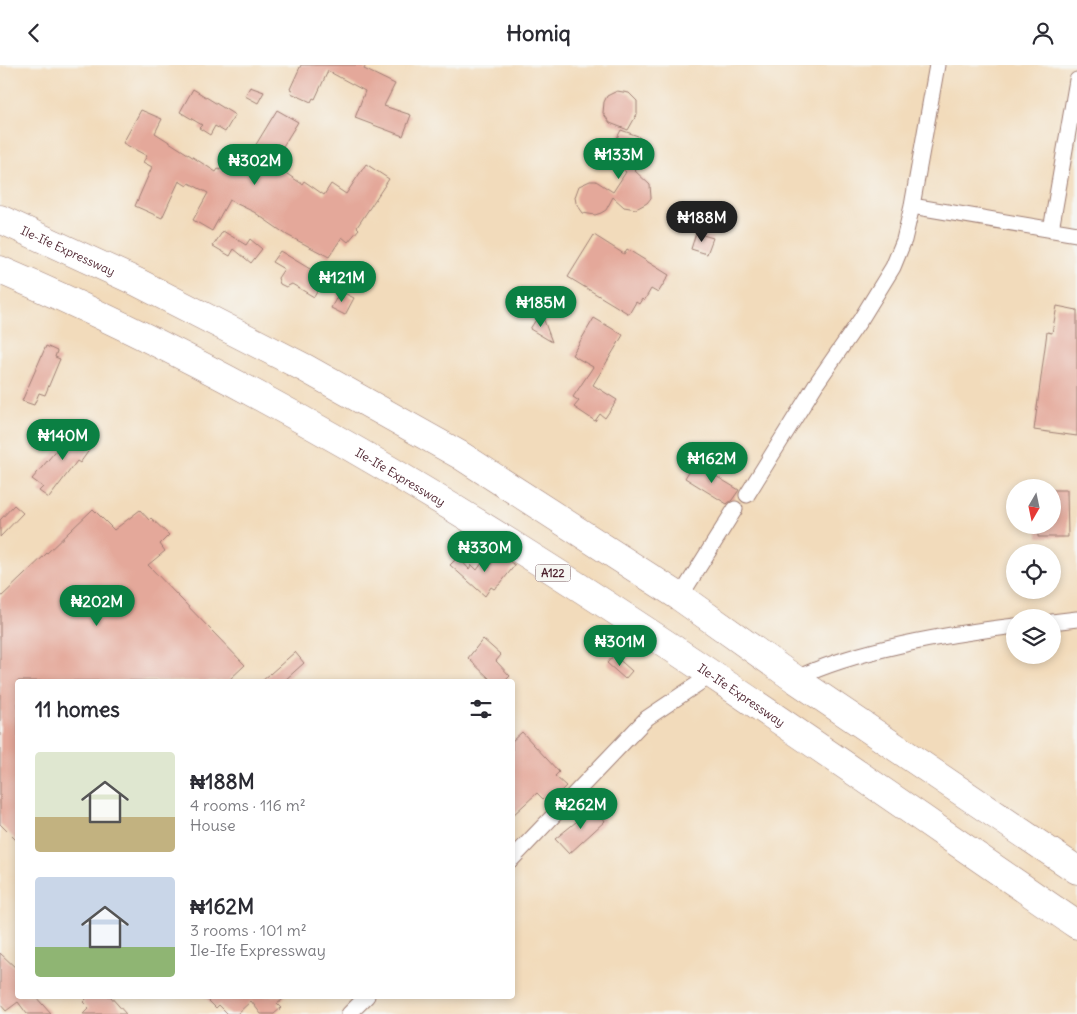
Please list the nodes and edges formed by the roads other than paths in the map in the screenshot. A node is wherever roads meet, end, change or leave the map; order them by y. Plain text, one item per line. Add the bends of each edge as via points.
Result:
1 (937, 65) edge
2 (1076, 90) edge
3 (912, 206) junction
4 (0, 219) edge
5 (1050, 230) junction
6 (1077, 234) edge
7 (0, 270) edge
8 (747, 495) dead end
9 (735, 509) dead end
10 (680, 597) junction
11 (1077, 619) edge
12 (1061, 621) edge
13 (1006, 627) edge
14 (711, 675) junction
15 (795, 679) junction
16 (515, 856) edge
17 (1077, 869) edge
18 (1077, 925) edge
19 (364, 999) edge
20 (349, 1014) edge

1 - 3 street
2 - 5 street
3 - 5 street
3 - 8 street via 904,241 893,267
4 - 10 highway, Ile-Ife Expressway via 137,282 379,409 500,480
5 - 6 street
7 - 14 highway, Ile-Ife Expressway / A122 via 206,369 358,452 460,513
9 - 10 street
10 - 15 highway, Ile-Ife Expressway
11 - 12 street
13 - 15 street via 889,649 834,663
14 - 16 street via 647,718
14 - 18 highway, Ile-Ife Expressway / A122
15 - 17 highway, Ile-Ife Expressway
19 - 20 street

